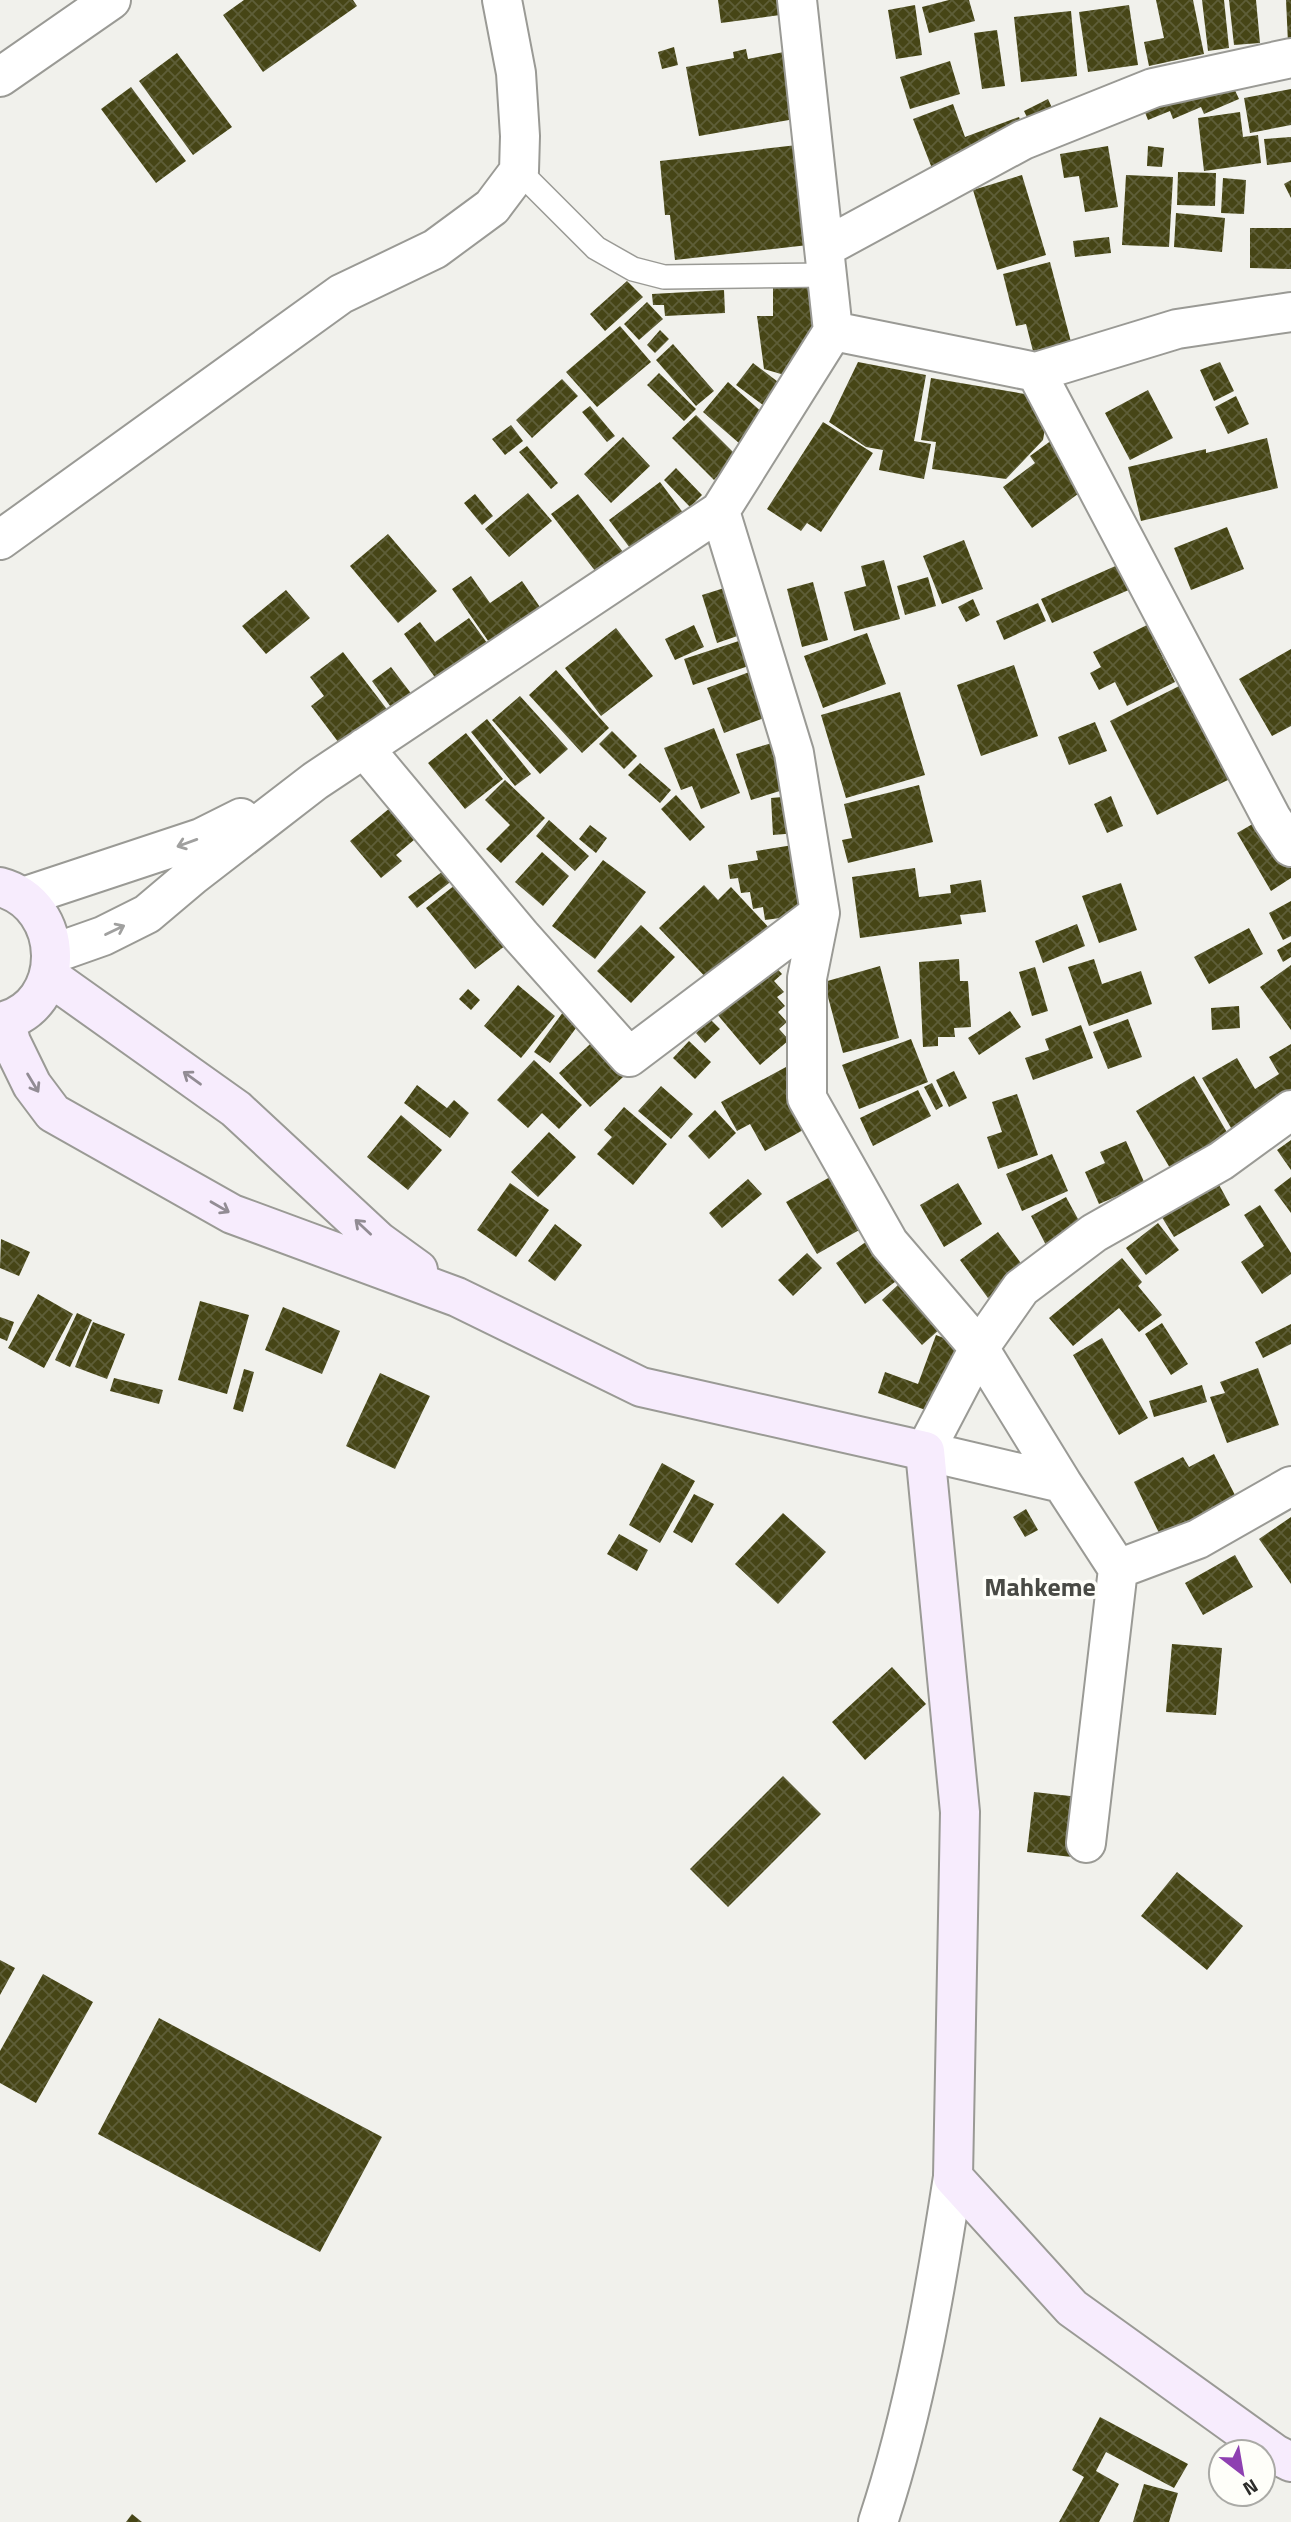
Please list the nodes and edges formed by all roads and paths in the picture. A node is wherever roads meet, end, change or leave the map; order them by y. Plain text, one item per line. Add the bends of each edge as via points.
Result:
1 (111, 0) edge
2 (502, 0) edge
3 (797, 0) edge
4 (1291, 58) edge
5 (0, 77) edge
6 (519, 172) junction
7 (826, 262) junction
8 (1291, 312) edge
9 (833, 331) junction
10 (1035, 372) junction
11 (720, 511) junction
12 (0, 540) edge
13 (365, 748) junction
14 (315, 781) junction
15 (1291, 848) edge
16 (7, 888) edge
17 (820, 913) junction
18 (50, 965) junction
19 (2, 1022) edge
20 (1291, 1110) edge
21 (457, 1297) junction
22 (979, 1348) junction
23 (925, 1451) junction
24 (1062, 1483) junction
25 (1291, 1486) edge
26 (1118, 1569) junction
27 (1086, 1843) dead end
28 (953, 2177) junction
29 (1291, 2462) edge
30 (878, 2522) edge

1 - 5 street
2 - 6 street via 516,73
3 - 7 street
4 - 7 street via 1153,88 1023,141
6 - 7 lane via 596,248 633,269 664,277
6 - 12 street via 492,207 444,242 341,294
7 - 9 street
8 - 10 street via 1177,329
9 - 10 street
9 - 11 street
10 - 15 street
11 - 13 street
11 - 17 street via 794,753
13 - 14 street
13 - 17 street via 521,936 629,1057
14 -> 16 street via 201,838
18 -> 14 street via 147,914
16 - 18 street via 39,913 49,933
17 - 22 street via 807,978 807,1098 889,1243
18 - 19 street via 39,995
21 -> 18 street via 378,1241 236,1109
19 -> 21 street via 32,1085 53,1113 232,1214
20 - 22 street via 1221,1161 1094,1233 1031,1280
21 - 23 street via 641,1387
22 - 23 street
22 - 24 street
23 - 24 street
23 - 28 street via 960,1812
24 - 26 street
25 - 26 street via 1198,1539
26 - 27 street
28 - 29 street via 1072,2308
28 - 30 street via 913,2398

